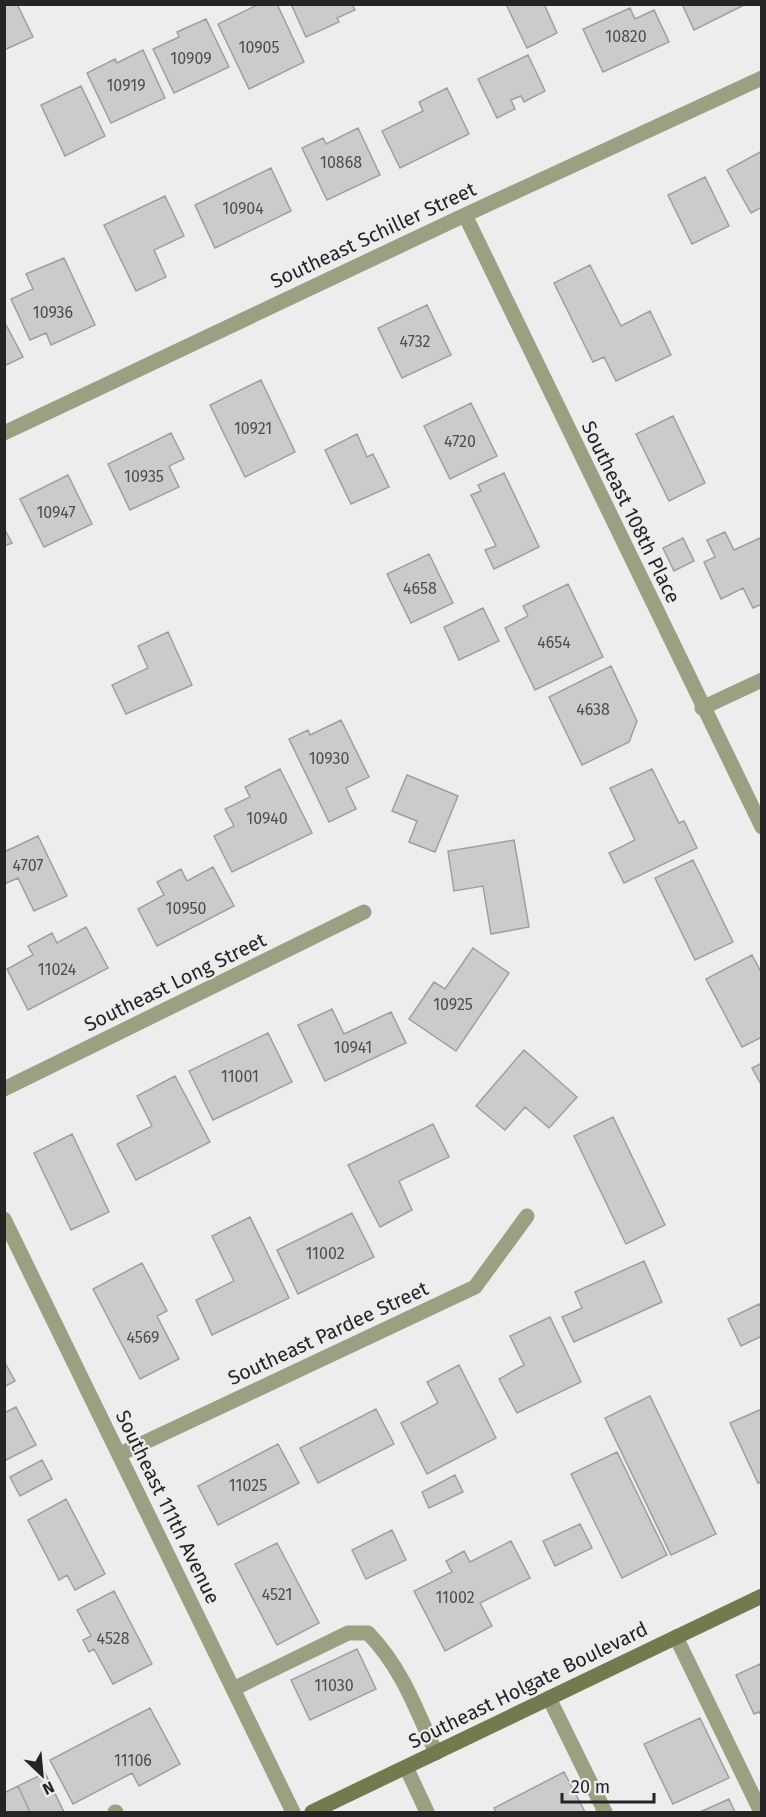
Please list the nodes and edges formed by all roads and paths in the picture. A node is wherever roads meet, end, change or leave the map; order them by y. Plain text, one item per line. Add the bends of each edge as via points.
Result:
1 (762, 78) edge
2 (465, 215) junction
3 (4, 433) edge
4 (762, 680) edge
5 (702, 708) junction
6 (762, 827) edge
7 (364, 912) dead end
8 (4, 1089) edge
9 (527, 1216) dead end
10 (4, 1219) edge
11 (120, 1454) junction
12 (762, 1596) edge
13 (676, 1637) junction
14 (233, 1689) junction
15 (549, 1698) junction
16 (436, 1753) junction
17 (406, 1767) junction
18 (293, 1812) edge
19 (312, 1812) edge
20 (427, 1812) edge
21 (605, 1812) edge
22 (761, 1812) edge

1 - 2 street, Southeast Schiller Street
2 - 3 street, Southeast Schiller Street
2 - 5 street, Southeast 108th Place
4 - 5 street
5 - 6 street, Southeast 108th Place
7 - 8 street, Southeast Long Street
9 - 11 street, Southeast Pardee Street via 475,1287
10 - 11 street, Southeast 111th Avenue
11 - 14 street, Southeast 111th Avenue
12 - 13 main road, Southeast Holgate Boulevard
13 - 15 main road, Southeast Holgate Boulevard
13 - 22 street
14 - 16 street via 348,1633 368,1633 399,1672
14 - 18 street, Southeast 111th Avenue
15 - 16 main road, Southeast Holgate Boulevard
15 - 21 street
16 - 17 main road, Southeast Holgate Boulevard
17 - 19 main road, Southeast Holgate Boulevard
17 - 20 street

